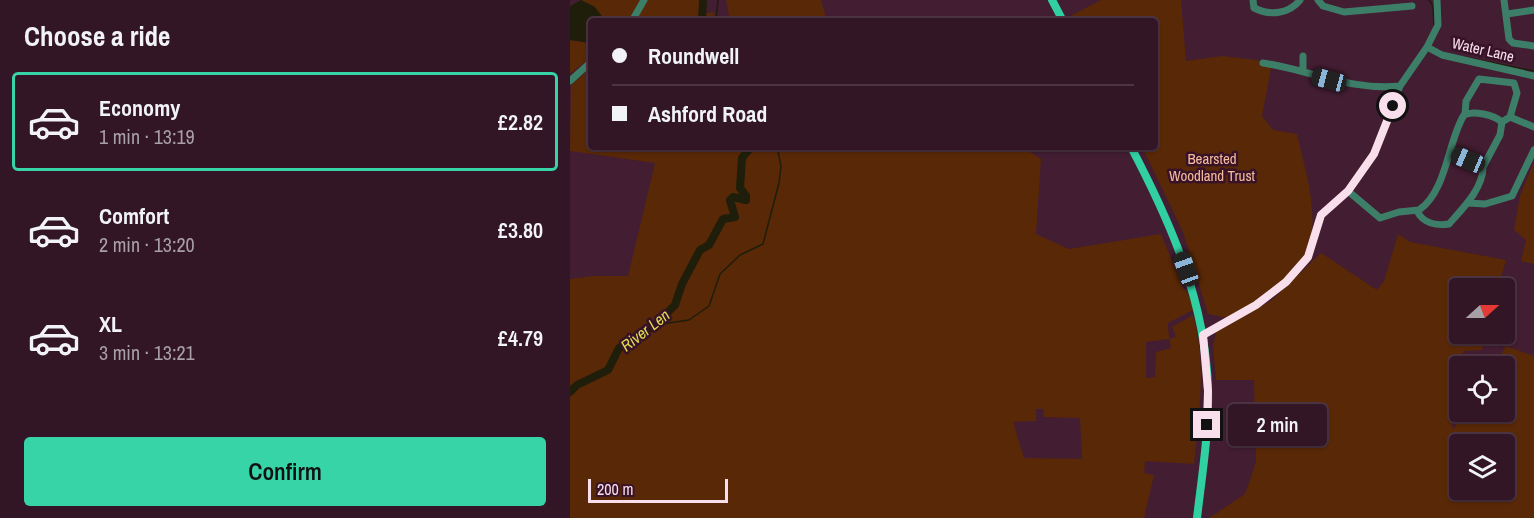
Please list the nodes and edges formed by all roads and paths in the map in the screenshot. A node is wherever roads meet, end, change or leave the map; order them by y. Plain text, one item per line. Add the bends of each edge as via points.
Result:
1 (644, 0) edge
2 (1052, 0) edge
3 (1253, 0) edge
4 (1300, 0) edge
5 (1318, 0) edge
6 (1437, 0) edge
7 (1504, 0) edge
8 (1330, 4) edge
9 (1412, 6) dead end
10 (1534, 10) edge
11 (1506, 14) junction
12 (634, 18) edge
13 (1061, 18) edge
14 (1534, 46) edge
15 (1428, 47) junction
16 (1303, 56) dead end
17 (1263, 63) dead end
18 (588, 65) edge
19 (1303, 71) junction
20 (1534, 76) edge
21 (570, 81) edge
22 (1400, 86) junction
23 (1465, 114) junction
24 (1510, 117) junction
25 (1502, 122) junction
26 (1534, 127) edge
27 (1132, 150) edge
28 (1534, 150) edge
29 (1452, 154) junction
30 (1484, 167) junction
31 (1348, 191) junction
32 (1468, 203) junction
33 (1417, 211) junction
34 (1201, 324) junction
35 (1215, 326) junction
36 (1203, 335) junction
37 (1197, 518) edge

1 - 12 street
2 - 13 main road
3 - 4 street via 1254,8 1272,13 1284,12
5 - 8 street
6 - 15 street via 1438,25
7 - 11 street
8 - 9 street via 1344,12
10 - 11 street
11 - 14 street via 1509,39
15 - 20 street, Water Lane via 1442,55
15 - 22 street
16 - 19 street
17 - 19 street
18 - 21 street
19 - 22 street via 1365,87
22 - 31 street via 1374,154
23 - 24 street via 1468,96 1482,78 1515,84 1517,93
23 - 25 street
23 - 29 street
24 - 25 street
24 - 26 street
25 - 30 street
27 - 34 main road via 1180,252
28 - 32 street via 1513,195 1485,204
29 - 30 street
29 - 33 street via 1430,198
30 - 32 street
31 - 33 street via 1380,218
31 - 35 street via 1321,215 1308,257 1286,282 1256,305
32 - 33 street via 1446,225 1424,220
34 - 35 street
34 - 36 main road
35 - 36 street
36 - 37 main road via 1207,425

